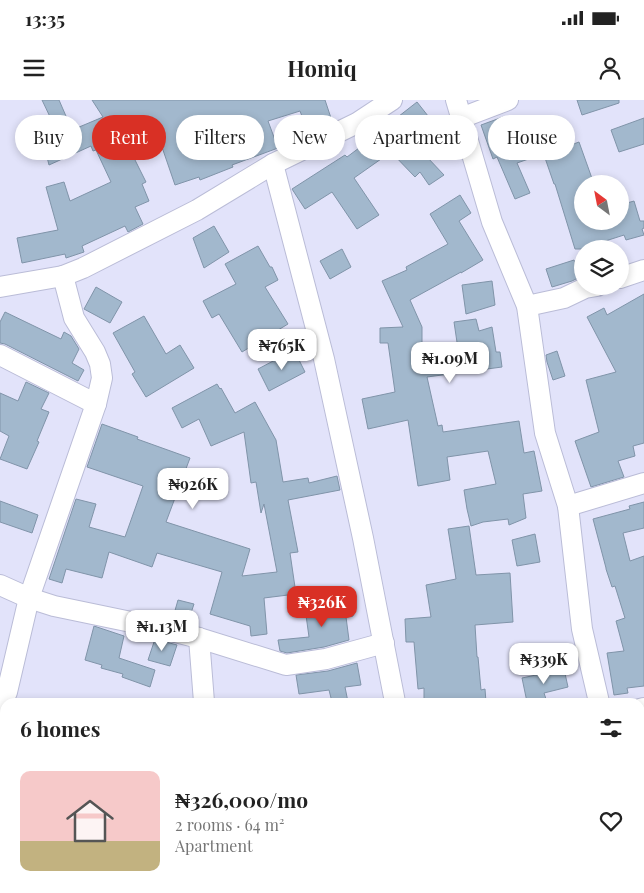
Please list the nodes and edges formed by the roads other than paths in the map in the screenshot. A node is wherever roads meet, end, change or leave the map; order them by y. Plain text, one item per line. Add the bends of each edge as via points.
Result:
1 (392, 100) edge
2 (508, 100) edge
3 (458, 109) edge
4 (273, 164) junction
5 (644, 270) edge
6 (629, 275) edge
7 (63, 276) junction
8 (0, 287) edge
9 (574, 293) edge
10 (527, 306) junction
11 (0, 355) edge
12 (96, 404) junction
13 (644, 483) edge
14 (568, 506) junction
15 (0, 585) edge
16 (29, 598) junction
17 (199, 638) junction
18 (384, 643) junction
19 (4, 698) edge
20 (204, 698) edge
21 (394, 698) edge
22 (599, 698) edge

1 - 4 street via 357,123
2 - 3 street
3 - 10 street via 492,222
4 - 7 street via 196,210
4 - 18 street via 324,359
5 - 6 street
7 - 8 street
7 - 12 street via 74,318 100,364 102,378
9 - 10 street
10 - 14 street via 545,433
11 - 12 street
12 - 16 street
13 - 14 street
14 - 22 street via 582,629
15 - 16 street
16 - 17 street
16 - 19 street
17 - 18 street via 286,665 326,659
17 - 20 street
18 - 21 street

